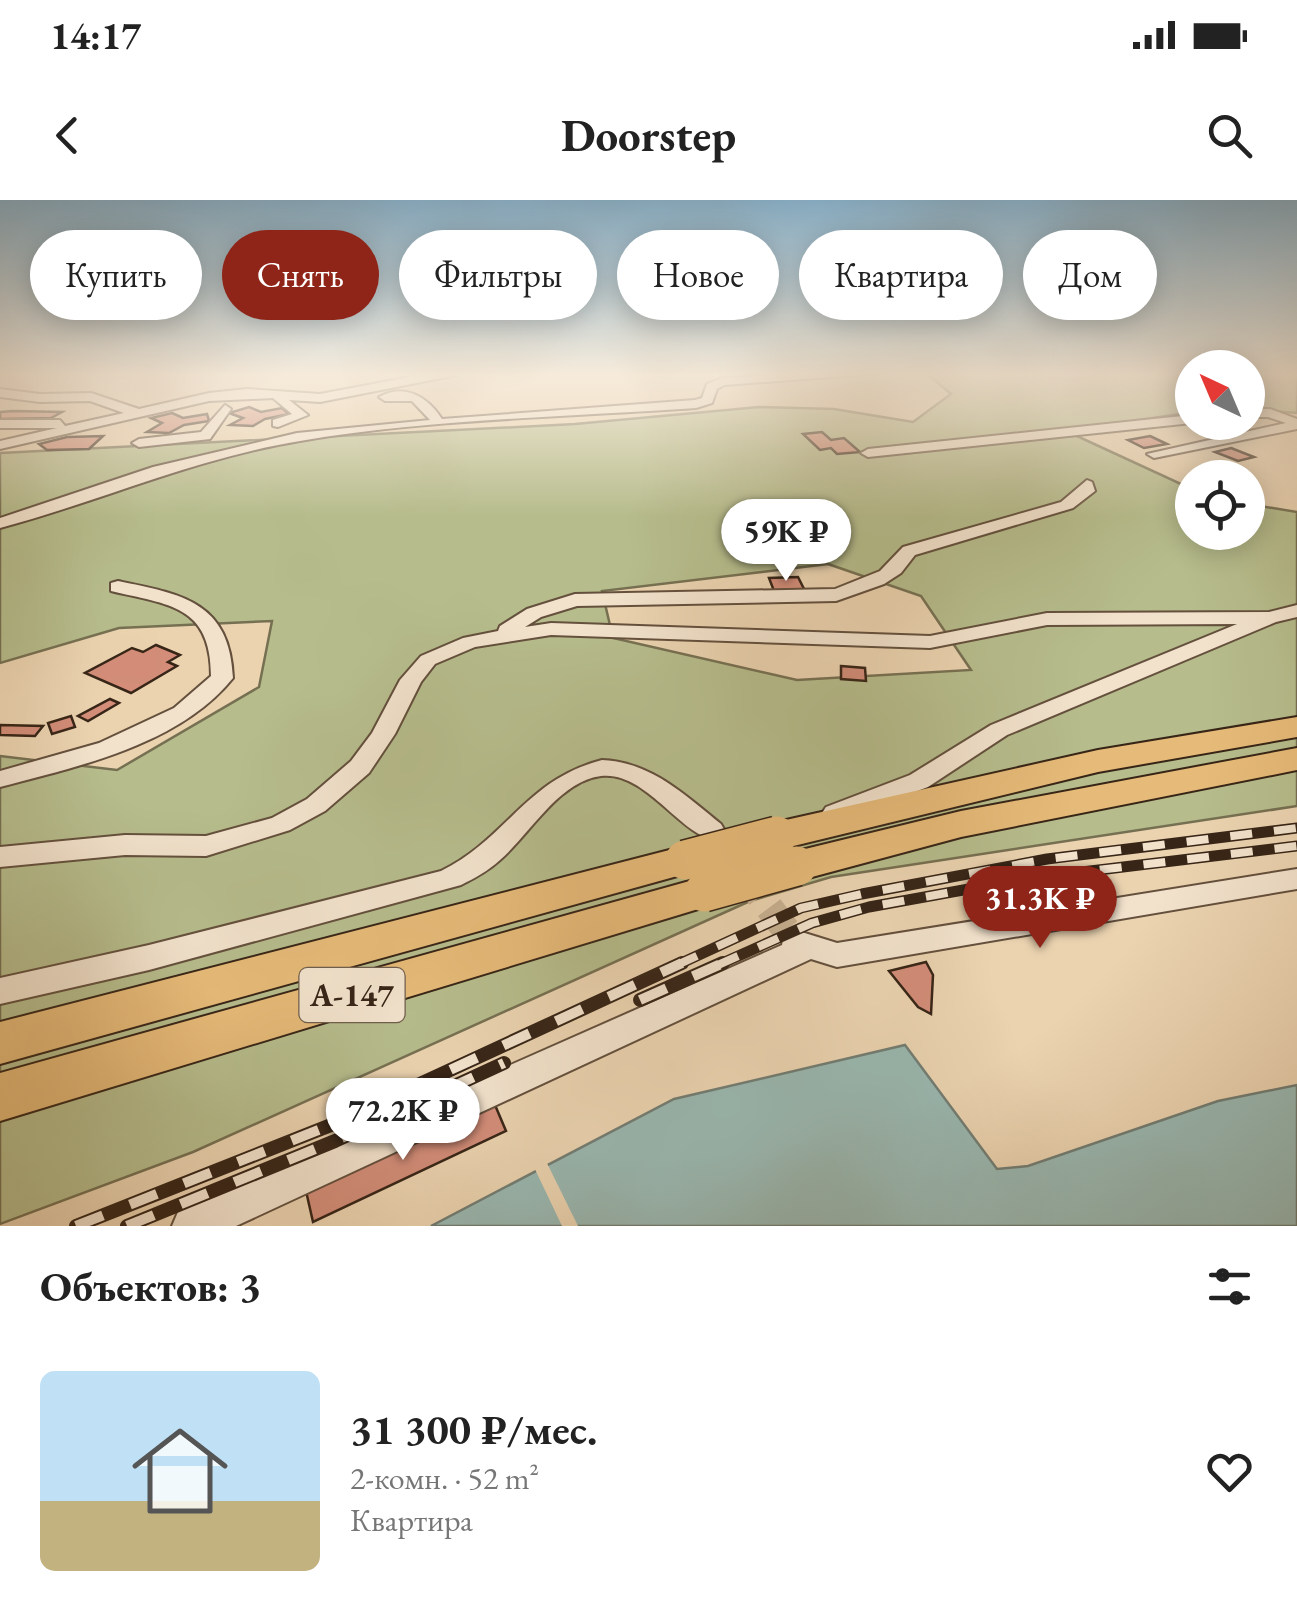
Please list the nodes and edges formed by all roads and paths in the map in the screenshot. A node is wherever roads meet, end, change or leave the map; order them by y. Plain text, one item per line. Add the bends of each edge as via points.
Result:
1 (109, 421) edge
2 (216, 421) edge
3 (281, 421) edge
4 (454, 421) edge
5 (1174, 421) edge
6 (278, 422) dead end
7 (438, 422) joint
8 (0, 424) edge
9 (98, 424) junction
10 (1297, 424) edge
11 (139, 442) dead end
12 (0, 444) edge
13 (868, 453) dead end
14 (1154, 454) dead end
15 (1087, 485) dead end
16 (0, 524) edge
17 (118, 586) dead end
18 (1297, 611) edge
19 (1269, 618) junction
20 (500, 635) junction
21 (1297, 727) edge
22 (1297, 759) edge
23 (0, 780) edge
24 (787, 851) junction
25 (0, 858) edge
26 (700, 861) junction
27 (1297, 879) edge
28 (0, 991) edge
29 (0, 1044) edge
30 (0, 1098) edge
31 (192, 1226) edge

1 - 9 street
2 - 11 street via 205,436
3 - 6 street
4 - 7 street
5 - 13 street
7 - 16 street via 245,448
8 - 9 street
9 - 12 street
10 - 14 street
15 - 20 street via 1067,505 909,551 900,568 836,595 574,600 534,613
17 - 23 street via 176,598 206,617 224,652 222,678 182,713 107,748
18 - 19 street
19 - 20 street via 1047,619 930,642 550,629
19 - 24 street via 999,730
20 - 25 street via 428,660 360,767 341,788 281,824 206,846 125,845
21 - 24 highway, А-147 via 1080,765
22 - 24 highway, А-147
24 - 26 highway, А-147, bridge
26 - 28 street via 645,781 603,768 557,787 506,843 453,878 90,974
26 - 29 highway, А-147
26 - 30 highway, А-147
27 - 31 street via 837,955 801,945

